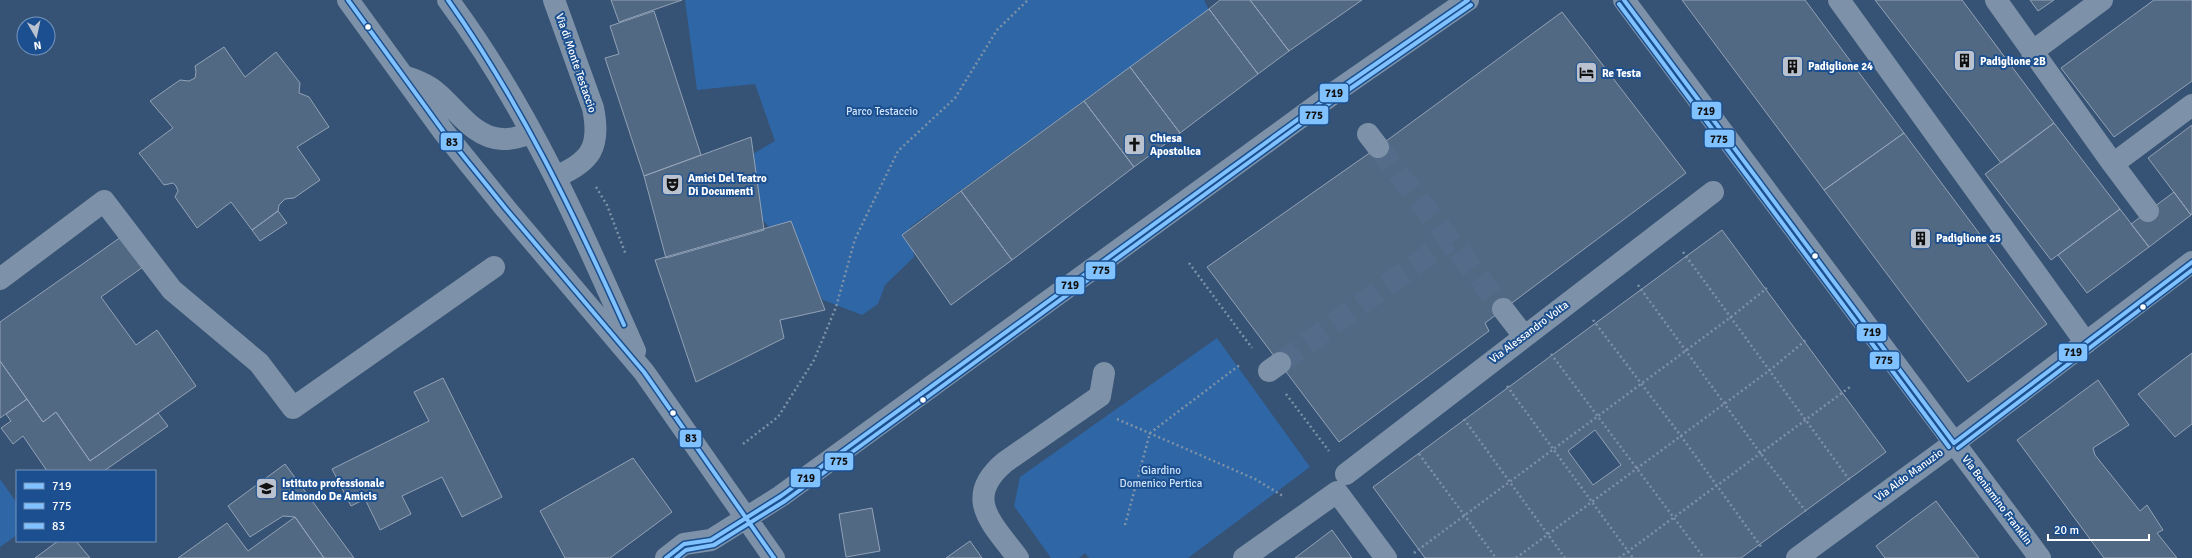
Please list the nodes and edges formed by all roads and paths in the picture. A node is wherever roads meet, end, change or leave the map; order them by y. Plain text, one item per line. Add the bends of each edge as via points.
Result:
1 (348, 0) edge
2 (448, 0) edge
3 (554, 0) edge
4 (1028, 0) edge
5 (1468, 0) edge
6 (1624, 0) edge
7 (1839, 0) edge
8 (1996, 0) edge
9 (2102, 0) edge
10 (2032, 52) junction
11 (402, 75) junction
12 (2192, 105) edge
13 (532, 133) junction
14 (2113, 164) junction
15 (555, 177) junction
16 (1713, 192) dead end
17 (2148, 211) dead end
18 (1665, 228) junction
19 (1622, 262) junction
20 (2192, 262) edge
21 (494, 267) dead end
22 (0, 279) edge
23 (1767, 288) dead end
24 (1576, 297) junction
25 (1503, 309) tunnel mouth
26 (1731, 317) junction
27 (1528, 333) junction
28 (1806, 340) dead end
29 (2086, 343) junction
30 (1686, 351) junction
31 (1244, 362) dead end
32 (1490, 362) junction
33 (1770, 370) junction
34 (644, 372) junction
35 (1104, 372) dead end
36 (1642, 384) junction
37 (1850, 387) dead end
38 (1447, 396) junction
39 (1725, 403) junction
40 (1086, 406) junction
41 (1599, 416) junction
42 (1807, 420) junction
43 (1401, 431) junction
44 (1150, 433) junction
45 (1681, 436) junction
46 (1954, 443) junction
47 (743, 444) dead end
48 (1554, 450) junction
49 (1761, 454) junction
50 (1637, 469) junction
51 (1509, 482) junction
52 (1852, 482) dead end
53 (1341, 483) junction
54 (1717, 486) junction
55 (1286, 497) dead end
56 (1593, 502) junction
57 (1808, 514) dead end
58 (1465, 515) junction
59 (746, 518) junction
60 (1674, 518) junction
61 (1125, 525) dead end
62 (1549, 534) junction
63 (1762, 548) dead end
64 (707, 549) edge
65 (1628, 551) junction
66 (1410, 556) dead end
67 (666, 558) edge
68 (774, 558) edge
69 (1018, 558) edge
70 (1244, 558) edge
71 (1386, 558) edge
72 (1496, 558) edge
73 (1516, 558) edge
74 (1565, 558) edge
75 (1619, 558) edge
76 (1633, 558) edge
77 (1704, 558) edge
78 (1797, 558) edge
79 (2040, 558) edge

1 - 11 street
2 - 13 street via 480,46
3 - 15 street, Via di Monte Testaccio via 593,108 596,125 591,154 572,170
4 - 47 path via 997,30 955,98 898,151 855,239 836,308 814,360 778,417
5 - 59 street via 1332,95 781,496
6 - 46 street, Via Beniamino Franklin
7 - 29 street
8 - 10 street
9 - 10 street
10 - 14 street
11 - 13 street via 436,91 468,124 489,137 502,139
11 - 34 street via 506,210
12 - 14 street
13 - 15 street
14 - 17 street
15 - 34 street via 578,221
16 - 18 street, Via Alessandro Volta
18 - 19 street, Via Alessandro Volta
18 - 26 path
19 - 24 street, Via Alessandro Volta
19 - 30 path
20 - 29 street, Via Aldo Manuzio
21 - 22 street via 293,408 259,363 172,290 104,201
23 - 26 path
24 - 27 street, Via Alessandro Volta
24 - 36 path
25 - 27 street
26 - 30 path
26 - 33 path
27 - 32 street, Via Alessandro Volta
27 - 41 path
28 - 33 path
29 - 46 street, Via Aldo Manuzio
30 - 36 path
30 - 39 path
31 - 44 path
32 - 38 street, Via Alessandro Volta
32 - 48 path
33 - 39 path
33 - 42 path
34 - 59 street
35 - 40 street via 1100,396
36 - 41 path
36 - 45 path
37 - 42 path
38 - 43 street, Via Alessandro Volta
38 - 51 path
39 - 45 path
39 - 49 path
40 - 44 path
40 - 69 street via 1005,462 986,482 983,495 987,517
41 - 48 path
41 - 50 path
42 - 49 path
42 - 52 path
43 - 53 street, Via Alessandro Volta
43 - 58 path
44 - 55 path via 1255,479
44 - 61 path
45 - 50 path
45 - 54 path
46 - 78 street, Via Aldo Manuzio
46 - 79 street, Via Beniamino Franklin
48 - 51 path
48 - 56 path
49 - 54 path
49 - 57 path
50 - 56 path
50 - 60 path
51 - 58 path
51 - 62 path
53 - 70 street, Via Alessandro Volta
53 - 71 street
54 - 60 path
54 - 63 path
56 - 62 path
56 - 65 path
58 - 66 path
58 - 72 path
59 - 64 street
59 - 68 street
60 - 65 path
60 - 77 path
62 - 73 path
62 - 74 path
64 - 67 street via 684,544
65 - 75 path
65 - 76 path

